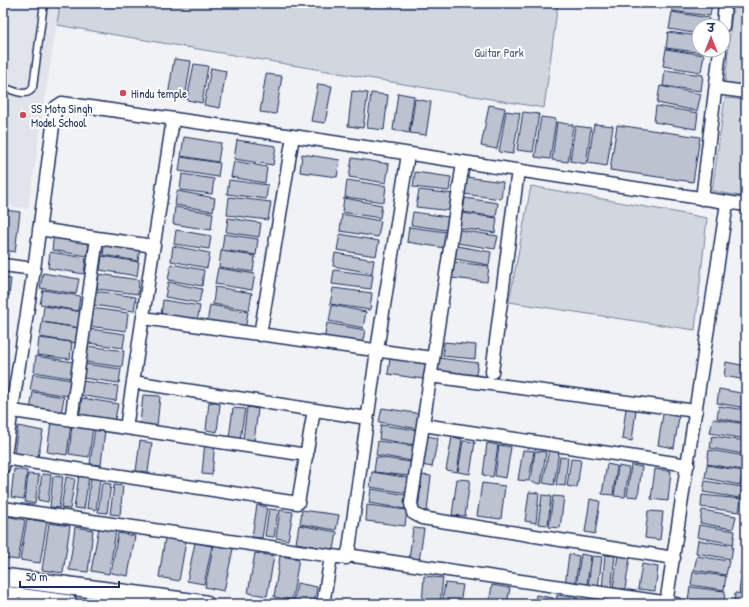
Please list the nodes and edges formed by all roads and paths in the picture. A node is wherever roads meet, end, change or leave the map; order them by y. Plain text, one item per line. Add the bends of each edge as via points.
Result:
1 (44, 3) edge
2 (725, 3) edge
3 (724, 18) edge
4 (719, 58) edge
5 (3, 87) edge
6 (716, 88) junction
7 (746, 92) edge
8 (173, 119) junction
9 (293, 136) junction
10 (408, 154) junction
11 (463, 163) junction
12 (518, 170) junction
13 (702, 199) junction
14 (727, 203) junction
15 (746, 205) edge
16 (39, 229) junction
17 (97, 238) junction
18 (154, 246) junction
19 (3, 265) edge
20 (34, 269) junction
21 (143, 318) junction
22 (260, 335) junction
23 (377, 350) junction
24 (432, 358) junction
25 (492, 372) dead end
26 (430, 376) junction
27 (133, 382) junction
28 (314, 410) junction
29 (13, 411) junction
30 (696, 411) junction
31 (367, 418) junction
32 (71, 420) junction
33 (422, 426) junction
34 (126, 428) junction
35 (307, 455) junction
36 (4, 463) edge
37 (688, 465) junction
38 (3, 508) edge
39 (347, 555) junction
40 (331, 557) junction
41 (674, 558) junction
42 (3, 577) edge
43 (3, 595) edge
44 (70, 604) edge
45 (205, 604) edge
46 (323, 604) edge
47 (669, 604) edge

1 - 5 lane via 32,91 20,93
2 - 3 street
4 - 6 street
6 - 7 street
6 - 13 street
8 - 9 street
8 - 16 street via 59,104 55,111
8 - 18 street
9 - 10 street
9 - 22 street
10 - 11 street
10 - 23 street
11 - 12 street
11 - 24 street
12 - 13 street
12 - 25 street
13 - 14 street
14 - 15 street
14 - 30 street
16 - 17 street
16 - 20 street
17 - 18 street
17 - 32 street
18 - 21 street
19 - 20 street
20 - 29 street
21 - 22 street
21 - 27 street
22 - 23 street
23 - 24 street
23 - 31 street
24 - 26 street
26 - 30 street
26 - 33 street
27 - 28 street
27 - 34 street
28 - 31 street
28 - 35 street
29 - 32 street
29 - 36 street
30 - 37 street
31 - 39 street
32 - 34 street
33 - 37 street
33 - 41 street via 411,503 414,513 422,518
34 - 35 street
35 - 36 street via 298,503
37 - 41 street
38 - 40 street
39 - 40 street via 345,558
39 - 47 street
40 - 46 street
41 - 47 street
42 - 45 street
43 - 44 street

